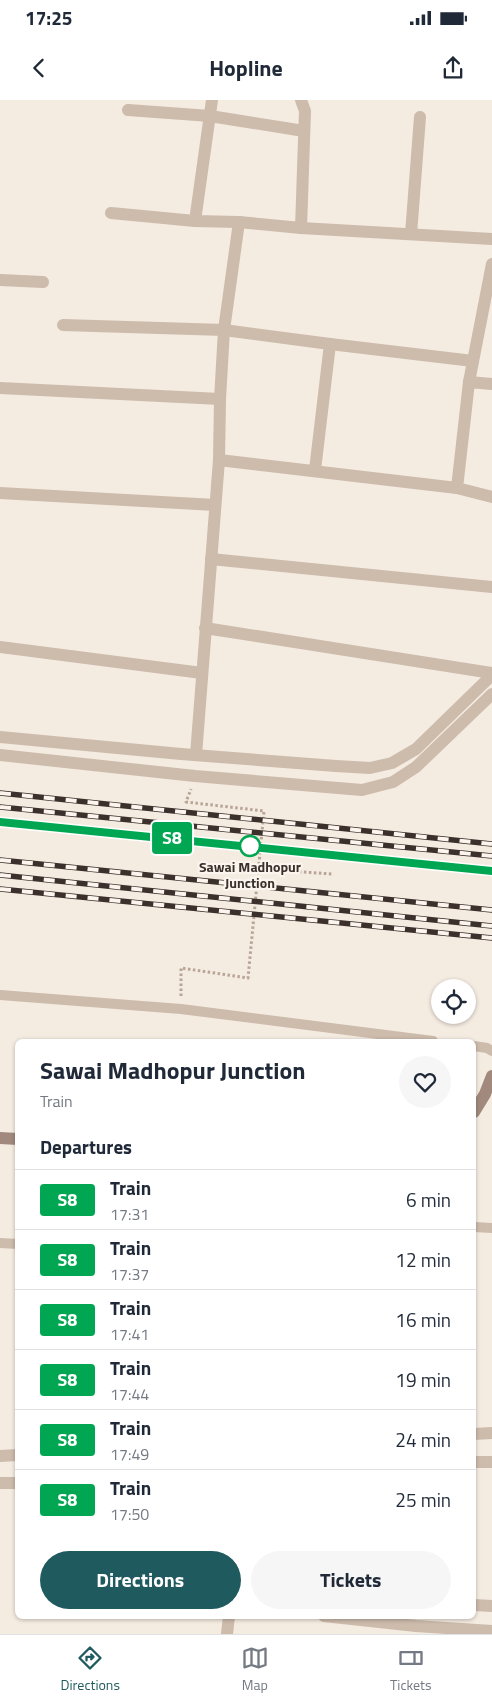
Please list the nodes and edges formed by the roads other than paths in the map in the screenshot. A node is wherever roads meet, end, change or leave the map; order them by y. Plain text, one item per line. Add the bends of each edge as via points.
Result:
1 (212, 100) edge
2 (301, 100) edge
3 (128, 110) dead end
4 (210, 116) junction
5 (420, 117) dead end
6 (304, 131) junction
7 (111, 213) dead end
8 (195, 221) junction
9 (239, 222) junction
10 (301, 228) junction
11 (411, 234) junction
12 (492, 239) edge
13 (492, 264) edge
14 (0, 280) edge
15 (43, 282) dead end
16 (63, 325) dead end
17 (224, 330) junction
18 (330, 344) junction
19 (473, 361) junction
20 (469, 382) junction
21 (492, 384) edge
22 (0, 388) edge
23 (220, 400) junction
24 (219, 460) junction
25 (315, 470) junction
26 (457, 488) junction
27 (0, 493) edge
28 (492, 497) edge
29 (215, 505) junction
30 (211, 558) junction
31 (492, 587) edge
32 (205, 628) junction
33 (0, 646) edge
34 (202, 673) junction
35 (492, 674) edge
36 (492, 694) edge
37 (0, 736) edge
38 (196, 755) junction
39 (0, 756) edge
40 (0, 995) edge
41 (417, 1039) edge
42 (476, 1046) edge
43 (492, 1051) edge
44 (492, 1076) edge
45 (476, 1109) edge
46 (0, 1138) edge
47 (15, 1140) edge
48 (476, 1227) edge
49 (492, 1228) edge
50 (0, 1243) edge
51 (15, 1244) edge
52 (492, 1433) edge
53 (476, 1434) edge
54 (15, 1455) edge
55 (0, 1456) edge
56 (476, 1462) edge
57 (492, 1462) edge
58 (0, 1483) edge
59 (15, 1483) edge
60 (476, 1605) edge
61 (492, 1606) edge
62 (229, 1619) edge
63 (352, 1619) edge
64 (492, 1631) edge
65 (227, 1634) edge

1 - 4 street
2 - 6 street via 305,112
3 - 4 street
4 - 6 street
4 - 8 street
5 - 11 street
6 - 10 street
7 - 8 street
8 - 9 street
9 - 10 street
9 - 17 street
10 - 11 street
11 - 12 street
13 - 19 street
14 - 15 street
16 - 17 street
17 - 18 street
17 - 23 street
18 - 19 street
18 - 25 street
19 - 20 street
20 - 21 street
20 - 26 street
22 - 23 street
23 - 24 street
24 - 25 street
24 - 29 street
25 - 26 street
26 - 28 street
27 - 29 street
29 - 30 street
30 - 31 street
30 - 32 street
32 - 34 street
32 - 35 street
33 - 34 street
34 - 38 street
35 - 38 street via 416,749 392,763 370,768
36 - 39 street via 416,767 393,782 362,790
37 - 38 street
40 - 41 lane via 181,1009
42 - 43 lane
44 - 45 street
46 - 47 street
48 - 49 lane
50 - 51 lane
52 - 53 street
54 - 55 street
56 - 57 street
58 - 59 street
60 - 61 street
62 - 65 street
63 - 64 street

